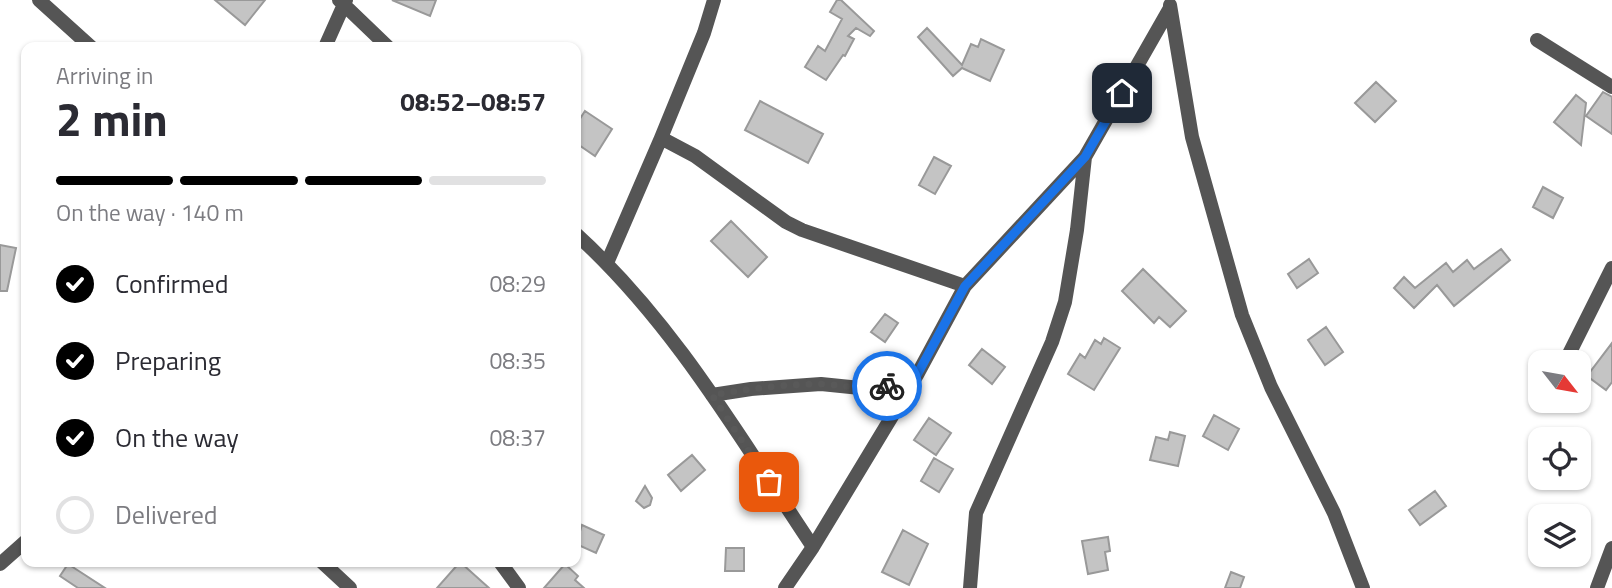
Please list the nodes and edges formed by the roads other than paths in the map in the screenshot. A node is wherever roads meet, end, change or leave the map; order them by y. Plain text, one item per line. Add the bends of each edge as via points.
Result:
1 (39, 0) edge
2 (714, 0) edge
3 (343, 1) edge
4 (1170, 4) edge
5 (1537, 40) dead end
6 (85, 42) edge
7 (327, 42) edge
8 (383, 42) edge
9 (1612, 87) edge
10 (661, 138) junction
11 (1085, 157) junction
12 (581, 239) edge
13 (607, 263) junction
14 (1612, 268) edge
15 (965, 286) junction
16 (1571, 350) edge
17 (917, 375) junction
18 (712, 395) junction
19 (21, 545) edge
20 (813, 547) junction
21 (1612, 548) edge
22 (0, 564) edge
23 (327, 567) edge
24 (504, 567) edge
25 (349, 588) edge
26 (519, 588) edge
27 (785, 588) edge
28 (970, 588) edge
29 (1363, 588) edge
30 (1597, 588) edge

1 - 6 street
2 - 10 street
3 - 7 street
3 - 8 street
4 - 11 street
4 - 29 street via 1192,137 1242,315 1271,387 1334,513
5 - 9 street
10 - 13 street
10 - 15 street via 695,156 794,226
11 - 15 street
11 - 28 street via 1065,302 1052,342 976,513
12 - 13 street
13 - 18 street via 640,298
14 - 16 street
15 - 17 street
17 - 18 street via 870,389 821,384
17 - 20 street
18 - 20 street
19 - 22 street
20 - 27 street
21 - 30 street
23 - 25 street
24 - 26 street

